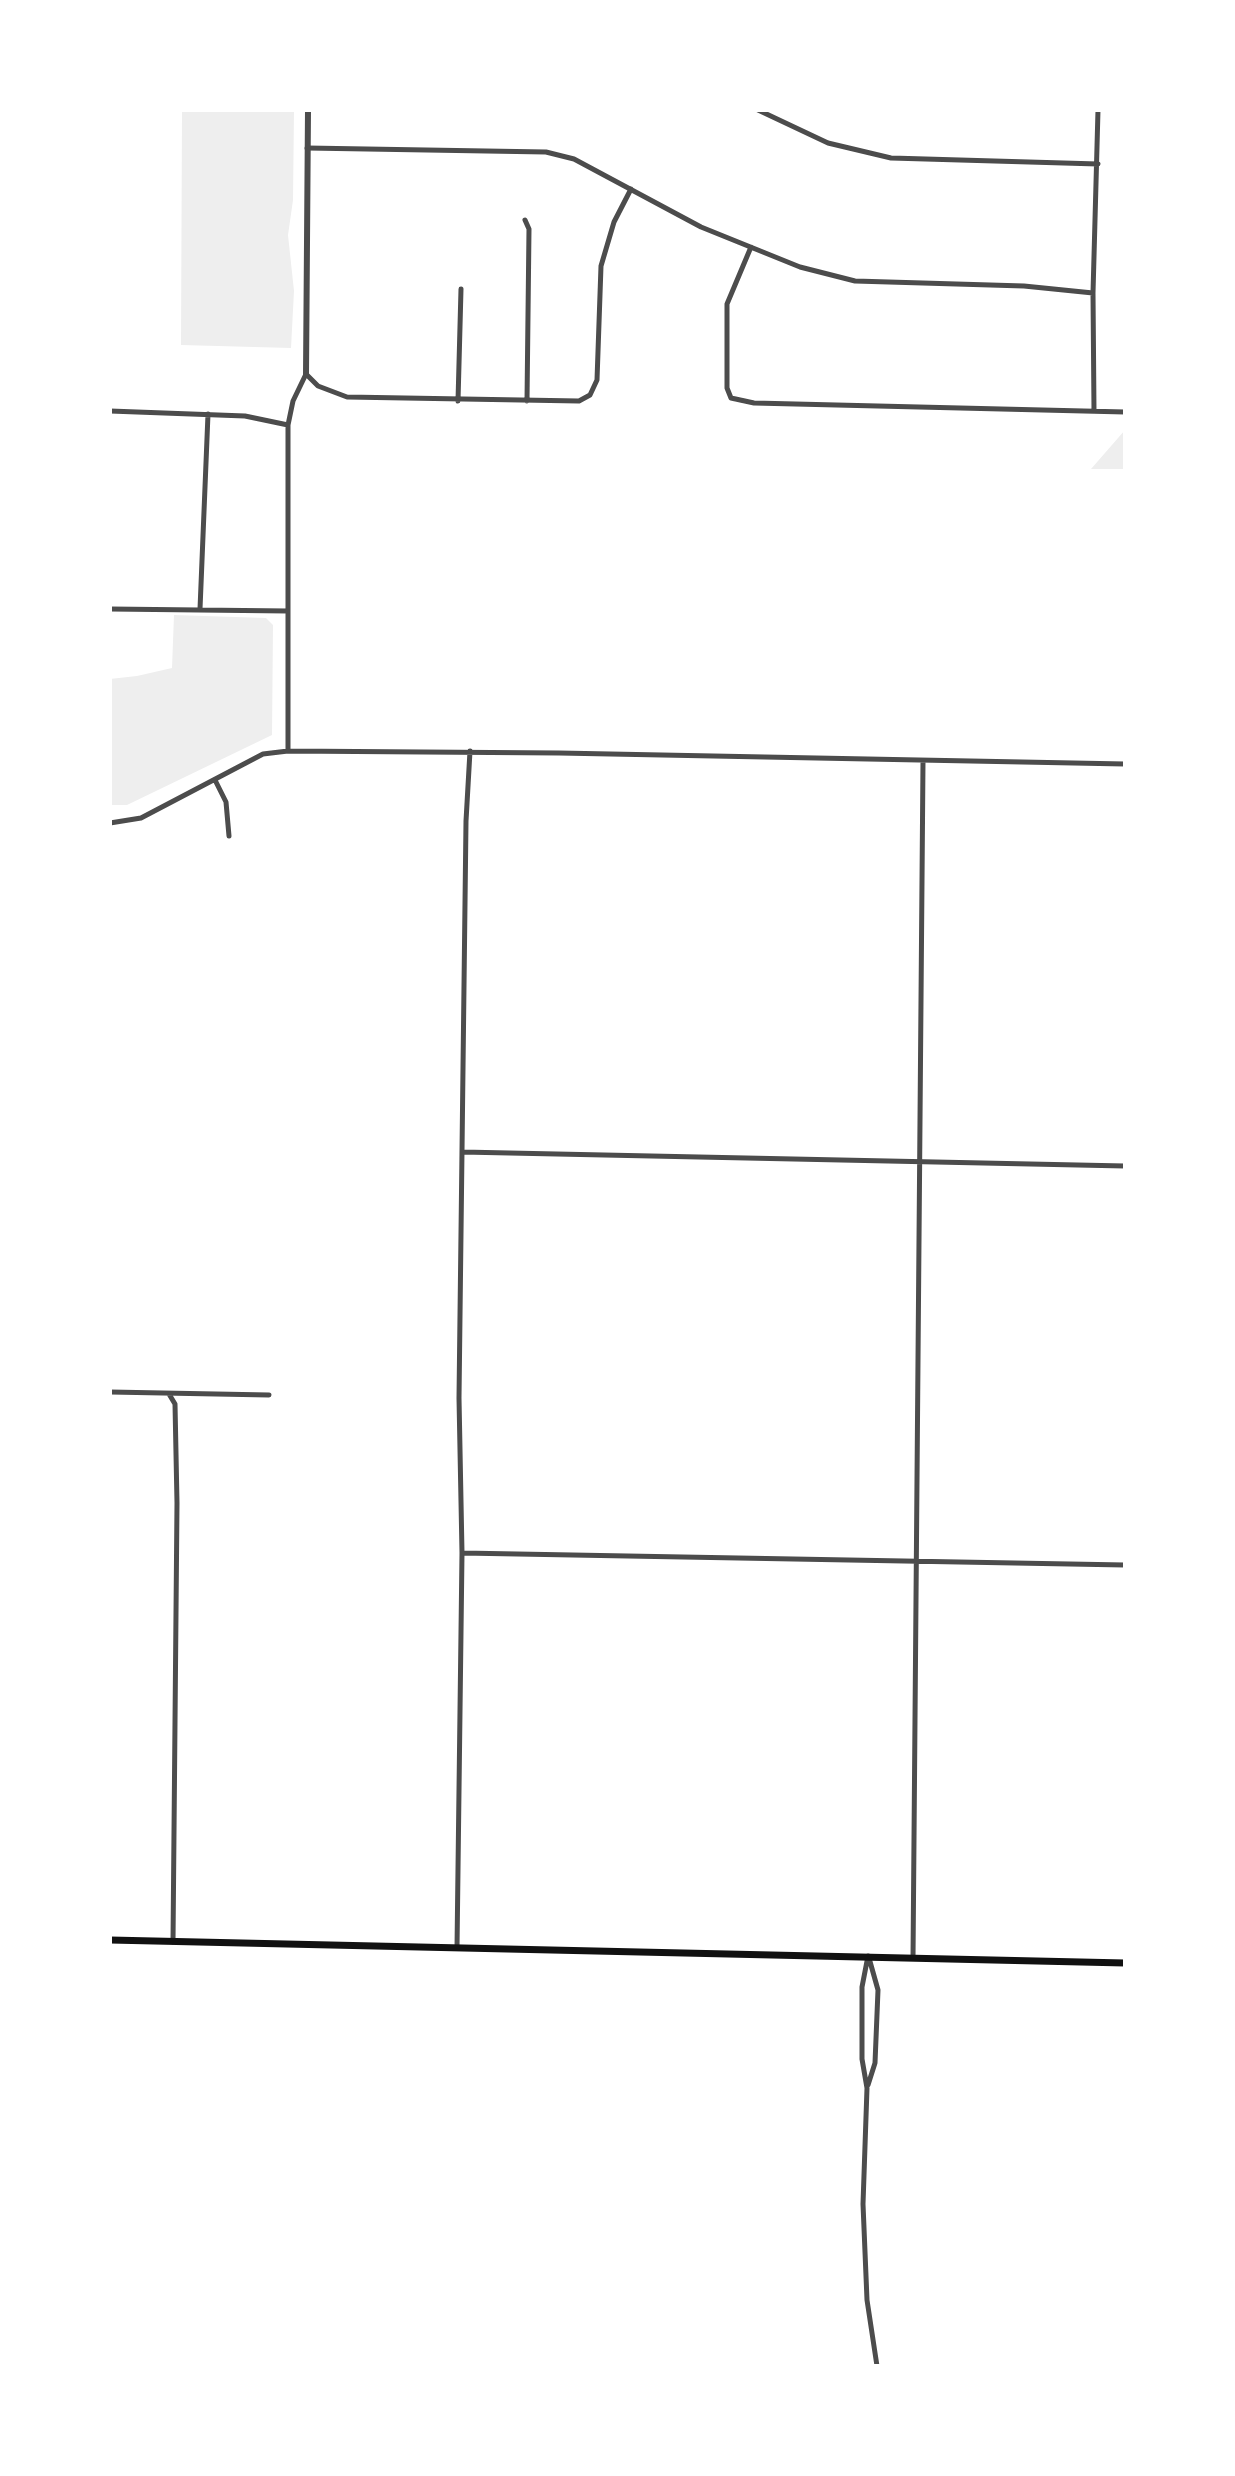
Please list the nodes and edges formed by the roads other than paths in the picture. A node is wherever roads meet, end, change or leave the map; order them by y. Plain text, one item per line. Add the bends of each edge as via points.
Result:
1 (308, 110) edge
2 (758, 110) edge
3 (1098, 110) edge
4 (307, 148) junction
5 (1098, 164) junction
6 (631, 189) junction
7 (525, 220) dead end
8 (751, 247) junction
9 (461, 289) dead end
10 (1093, 293) junction
11 (306, 373) junction
12 (458, 401) junction
13 (527, 401) junction
14 (110, 411) edge
15 (1094, 411) junction
16 (1125, 412) edge
17 (208, 414) junction
18 (288, 425) junction
19 (110, 609) edge
20 (200, 609) junction
21 (288, 611) junction
22 (288, 751) junction
23 (470, 751) junction
24 (923, 761) junction
25 (1125, 764) edge
26 (215, 780) junction
27 (110, 823) edge
28 (229, 836) dead end
29 (463, 1152) junction
30 (919, 1163) junction
31 (1125, 1166) edge
32 (110, 1392) edge
33 (169, 1394) junction
34 (269, 1395) dead end
35 (462, 1553) junction
36 (916, 1562) junction
37 (1125, 1565) edge
38 (110, 1940) edge
39 (173, 1942) junction
40 (457, 1948) junction
41 (868, 1956) junction
42 (913, 1957) junction
43 (1125, 1963) edge
44 (867, 2088) junction
45 (877, 2366) edge

1 - 4 street
2 - 5 street via 828,143 891,158
3 - 5 street
4 - 6 street via 546,152 574,159
4 - 11 street
5 - 10 street
6 - 8 street via 701,227
6 - 13 street via 614,222 601,266 597,380 590,395 579,401
7 - 13 street via 529,229
8 - 10 street via 800,267 855,281 1024,286
8 - 15 street via 727,304 727,388 731,398 754,403
9 - 12 street
10 - 15 street
11 - 12 street via 318,386 347,397
11 - 18 street
12 - 13 street
14 - 17 street
15 - 16 street
17 - 18 street
17 - 20 street
18 - 21 street
19 - 20 street
20 - 21 street
21 - 22 street
22 - 23 street
22 - 26 street via 263,754
23 - 24 street
23 - 29 street
24 - 25 street
24 - 30 street
26 - 27 street via 141,818
26 - 28 street via 226,802
29 - 30 street
29 - 35 street
30 - 31 street
30 - 36 street
32 - 33 street
33 - 34 street
33 - 39 street via 175,1404 177,1503
35 - 36 street
35 - 40 street
36 - 37 street
36 - 42 street
38 - 39 main road
39 - 40 main road
40 - 41 main road
41 - 42 main road
41 - 44 street via 862,1999
41 - 44 street via 878,1990 875,2063
42 - 43 main road
44 - 45 street via 863,2204 867,2300

